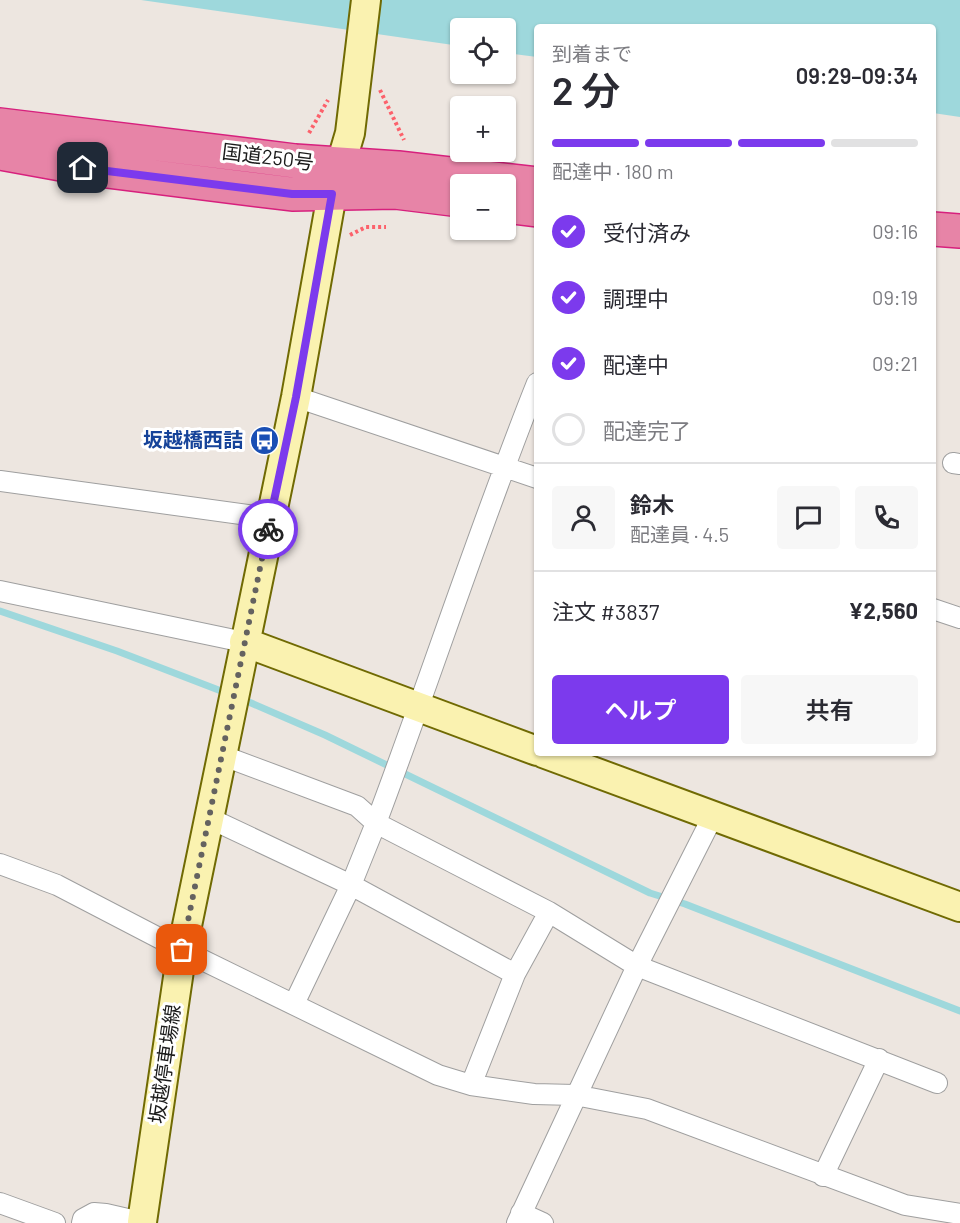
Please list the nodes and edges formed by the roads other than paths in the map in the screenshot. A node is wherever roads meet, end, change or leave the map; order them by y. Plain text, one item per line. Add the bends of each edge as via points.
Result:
1 (366, 0) edge
2 (0, 125) edge
3 (0, 153) edge
4 (337, 179) junction
5 (534, 184) edge
6 (450, 200) edge
7 (516, 207) edge
8 (534, 210) edge
9 (936, 229) edge
10 (960, 231) edge
11 (534, 391) edge
12 (296, 397) junction
13 (504, 466) junction
14 (534, 477) edge
15 (0, 480) edge
16 (270, 518) junction
17 (0, 591) edge
18 (936, 610) edge
19 (960, 618) edge
20 (244, 642) junction
21 (420, 707) junction
22 (534, 750) edge
23 (221, 755) junction
24 (551, 756) edge
25 (714, 816) junction
26 (209, 818) junction
27 (376, 823) junction
28 (0, 864) edge
29 (351, 885) junction
30 (960, 907) edge
31 (549, 912) junction
32 (182, 950) junction
33 (637, 966) junction
34 (514, 974) junction
35 (294, 1004) junction
36 (879, 1059) junction
37 (937, 1083) dead end
38 (471, 1085) junction
39 (575, 1095) junction
40 (823, 1176) junction
41 (0, 1203) edge
42 (960, 1214) edge
43 (519, 1218) edge
44 (939, 1218) edge
45 (143, 1222) edge
46 (55, 1223) edge
47 (82, 1223) edge
48 (543, 1223) edge

1 - 4 main road, 坂越停車場線 via 350,133
2 - 4 highway, 国道250号
3 - 4 highway, 国道250号 via 83,168 292,194
4 - 5 highway, 国道250号 via 398,168
4 - 6 highway, 国道250号
4 - 12 main road, 坂越停車場線
7 - 8 highway
9 - 10 highway
11 - 13 street
12 - 13 street
12 - 16 main road, 坂越停車場線
13 - 14 street
13 - 21 street
15 - 16 street
16 - 20 main road, 坂越停車場線
17 - 20 street
18 - 19 street
20 - 21 main road
20 - 23 main road, 坂越停車場線
21 - 22 main road
21 - 27 street
23 - 26 main road, 坂越停車場線
23 - 27 street via 357,806
24 - 25 main road
25 - 30 main road
25 - 33 street
26 - 29 street
26 - 32 main road, 坂越停車場線
27 - 29 street
27 - 31 street
28 - 32 street via 57,885
29 - 34 street
29 - 35 street
31 - 33 street
31 - 34 street
32 - 35 street
32 - 45 main road, 坂越停車場線
33 - 36 street
33 - 39 street
34 - 38 street
35 - 38 street via 438,1075
36 - 37 street
36 - 40 street
38 - 39 street
39 - 40 street via 647,1109
39 - 43 street
40 - 44 street
41 - 46 street
42 - 44 street
43 - 48 street
45 - 47 street via 94,1213

